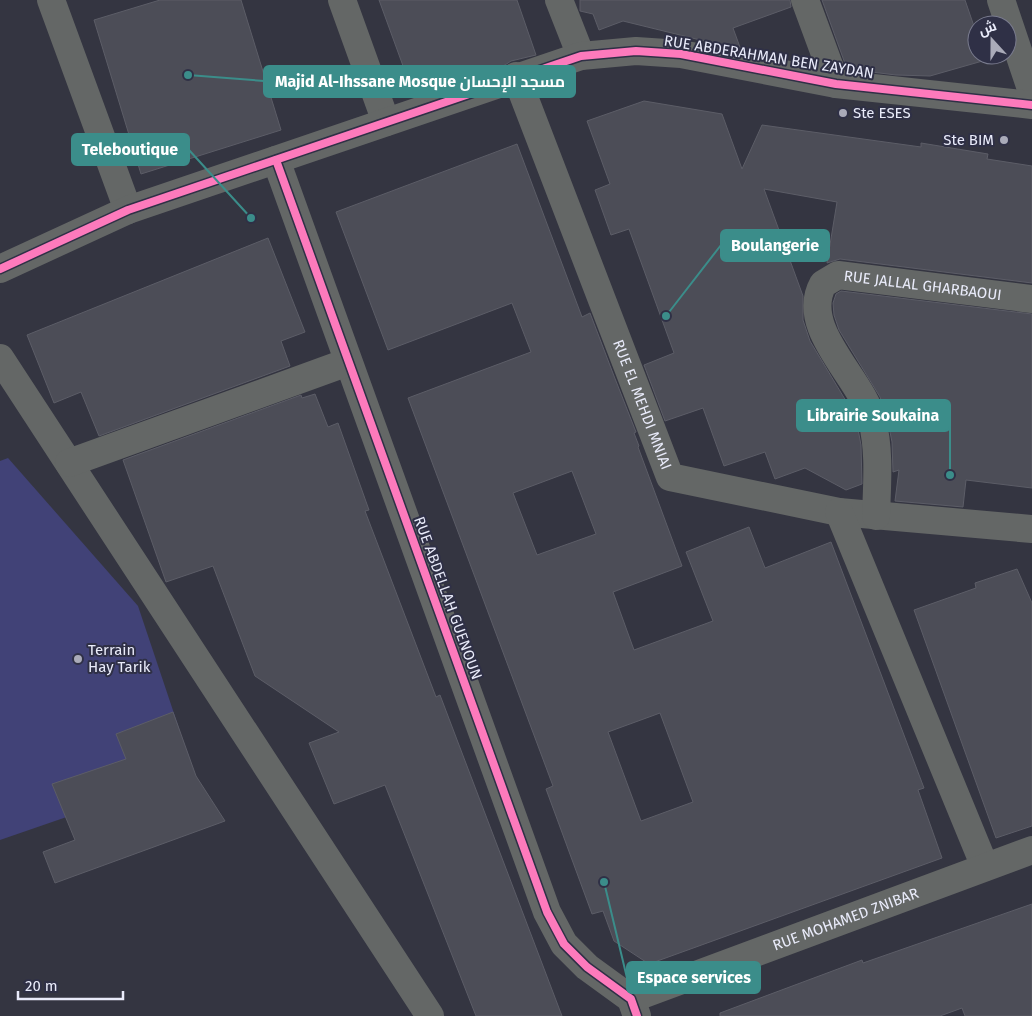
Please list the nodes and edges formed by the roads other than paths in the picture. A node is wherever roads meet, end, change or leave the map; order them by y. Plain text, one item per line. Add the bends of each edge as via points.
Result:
1 (51, 0) edge
2 (342, 0) edge
3 (559, 0) edge
4 (805, 0) edge
5 (1001, 0) edge
6 (581, 56) junction
7 (516, 76) junction
8 (836, 84) junction
9 (1032, 92) edge
10 (1032, 105) edge
11 (386, 122) junction
12 (276, 160) junction
13 (128, 210) junction
14 (0, 269) edge
15 (1032, 299) edge
16 (0, 358) edge
17 (348, 362) junction
18 (69, 463) junction
19 (839, 512) junction
20 (876, 516) junction
21 (1032, 529) edge
22 (1032, 850) edge
23 (985, 867) junction
24 (634, 1008) edge
25 (430, 1016) edge

1 - 13 street
2 - 11 street
3 - 6 street
4 - 8 street
5 - 9 street
6 - 7 street, RUE ABDERAHMAN BEN ZAYDAN
6 - 8 street, RUE ABDERAHMAN BEN ZAYDAN via 636,51 681,54
7 - 11 street, RUE ABDERAHMAN BEN ZAYDAN
7 - 19 street, RUE EL MEHDI MNIAI via 670,477
8 - 10 street, RUE ABDERAHMAN BEN ZAYDAN
11 - 12 street, RUE ABDERAHMAN BEN ZAYDAN
12 - 13 street, RUE ABDERAHMAN BEN ZAYDAN
12 - 17 street, RUE ABDELLAH GUENOUN
13 - 14 street, RUE ABDERAHMAN BEN ZAYDAN
15 - 20 street, RUE JALLAL GHARBAOUI via 838,275 823,284 817,302 822,327 872,418 878,473
16 - 18 street
17 - 18 street
17 - 24 street, RUE ABDELLAH GUENOUN via 546,912 564,944
18 - 25 street
19 - 20 street, RUE EL MEHDI MNIAI
19 - 23 street
20 - 21 street, RUE EL MEHDI MNIAI
22 - 23 street, RUE MOHAMED ZNIBAR
23 - 24 street, RUE MOHAMED ZNIBAR

